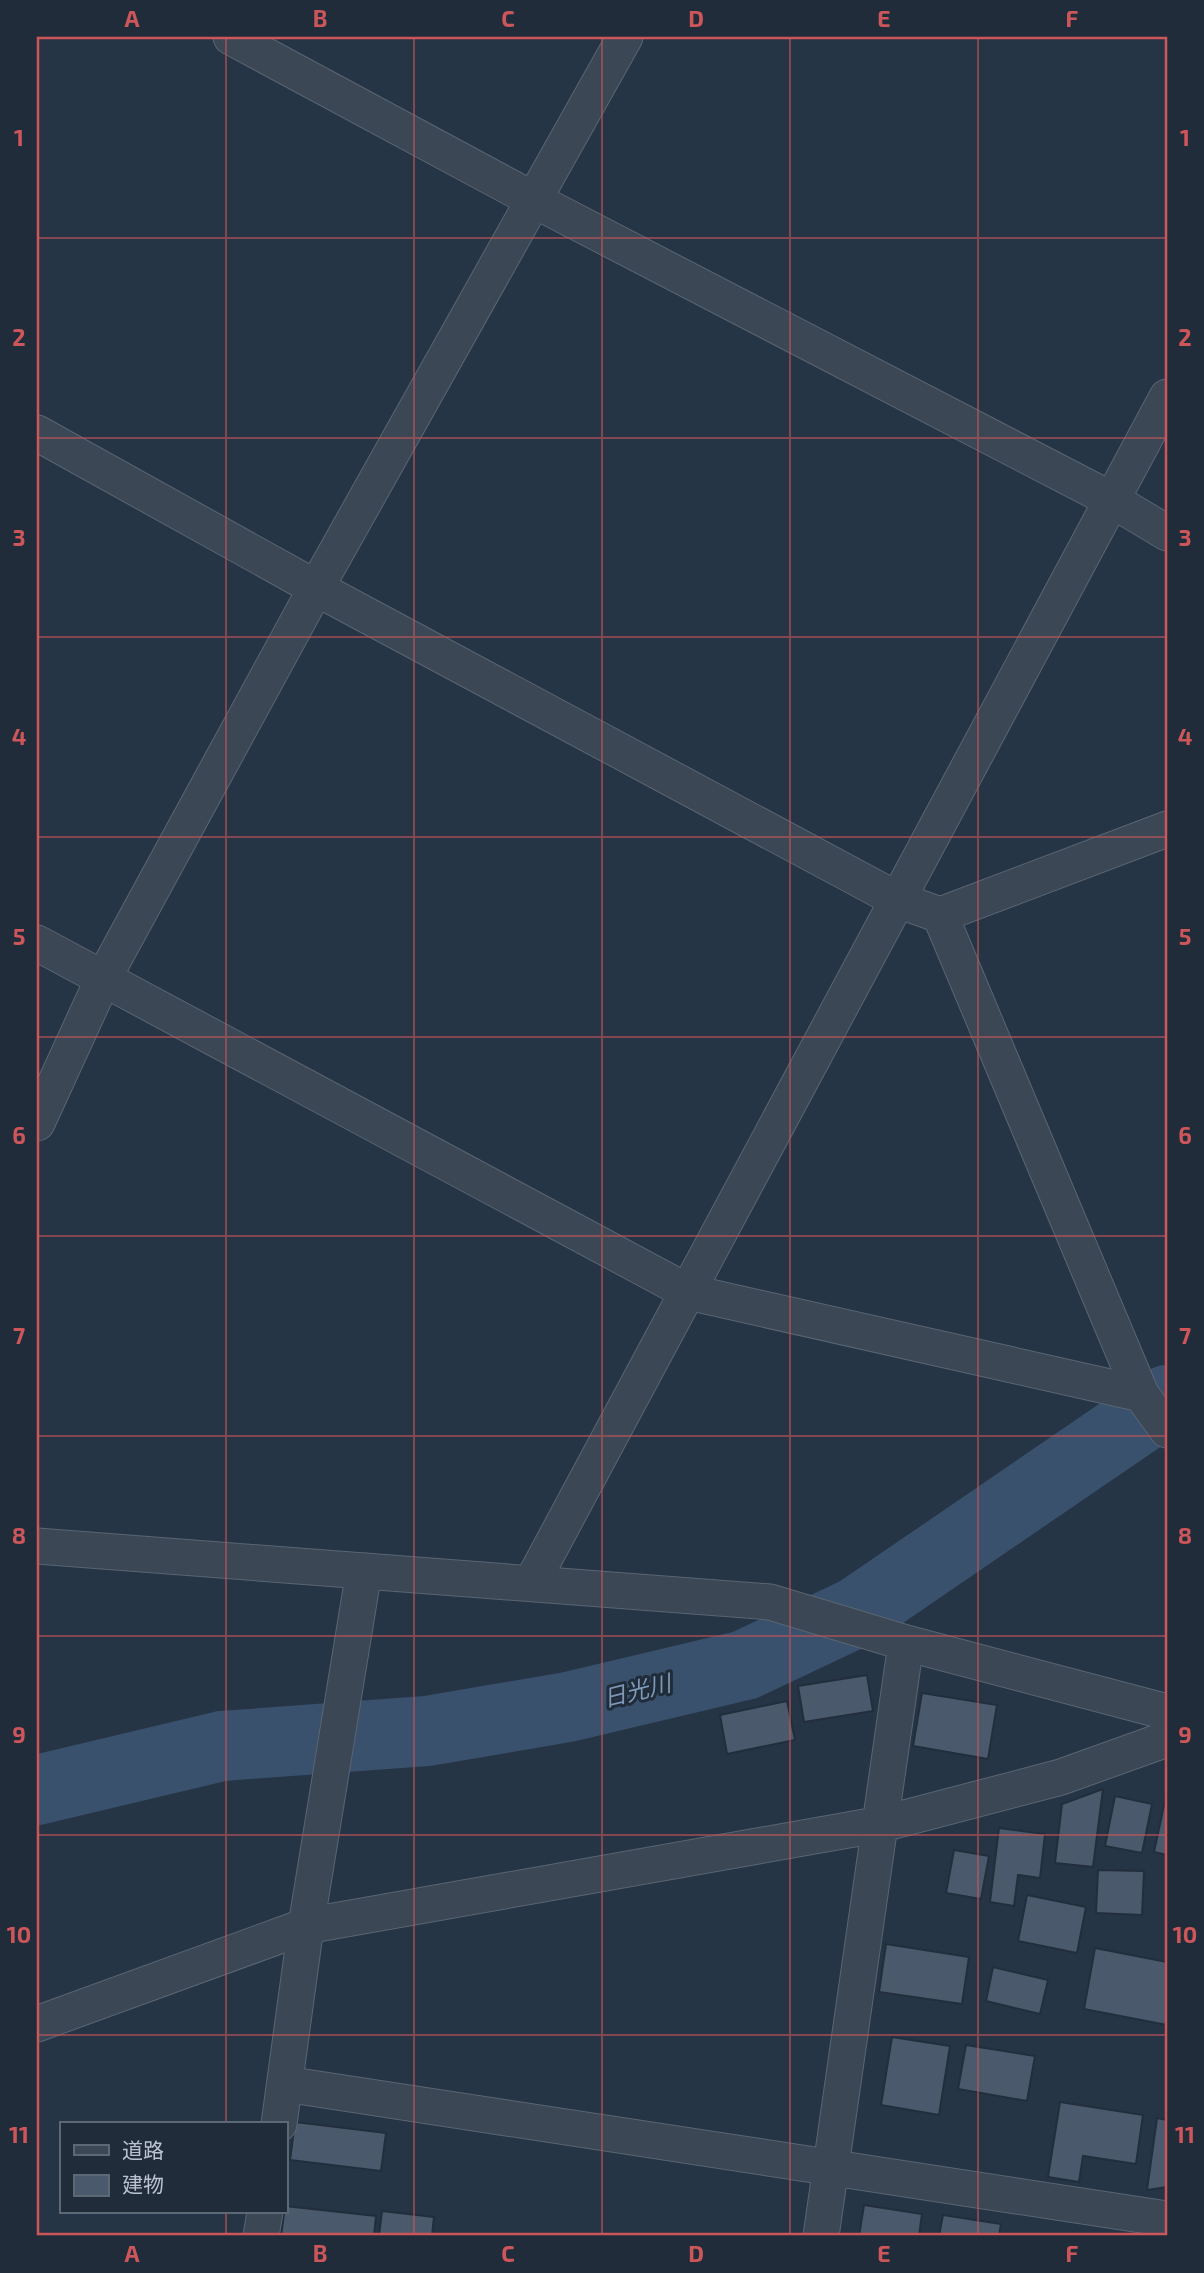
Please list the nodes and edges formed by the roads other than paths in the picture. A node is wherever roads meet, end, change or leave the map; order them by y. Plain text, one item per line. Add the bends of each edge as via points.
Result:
1 (231, 37) edge
2 (625, 37) edge
3 (534, 200) junction
4 (1167, 397) edge
5 (37, 433) edge
6 (1112, 500) junction
7 (1167, 533) edge
8 (316, 588) junction
9 (1167, 829) edge
10 (898, 900) junction
11 (940, 915) junction
12 (37, 943) edge
13 (103, 979) junction
14 (37, 1123) edge
15 (688, 1292) junction
16 (1142, 1396) junction
17 (1167, 1430) edge
18 (37, 1546) edge
19 (364, 1571) junction
20 (532, 1583) junction
21 (906, 1643) junction
22 (1167, 1712) edge
23 (1167, 1739) edge
24 (882, 1824) junction
25 (306, 1926) junction
26 (37, 2024) edge
27 (285, 2084) junction
28 (279, 2122) edge
29 (831, 2169) junction
30 (265, 2214) edge
31 (1167, 2219) edge
32 (261, 2236) edge
33 (821, 2236) edge

1 - 3 street
2 - 3 street
3 - 6 street
3 - 8 street
4 - 6 street
5 - 8 street
6 - 7 street
6 - 10 street
8 - 10 street
8 - 13 street
9 - 11 street
10 - 11 street
10 - 15 street
11 - 16 street
12 - 13 street
13 - 14 street
13 - 15 street
15 - 16 street
15 - 20 street
16 - 17 street
18 - 19 street
19 - 20 street
19 - 25 street
20 - 21 street via 769,1602
21 - 22 street
21 - 24 street
23 - 24 street via 1061,1777
24 - 25 street
24 - 29 street
25 - 26 street
25 - 27 street
27 - 28 street
27 - 29 street
29 - 31 street
29 - 33 street
30 - 32 street

